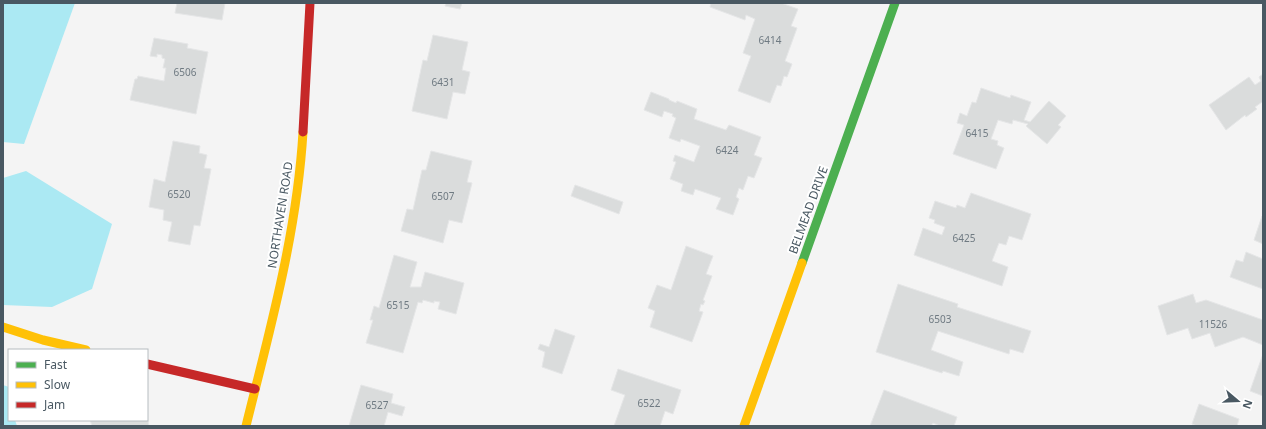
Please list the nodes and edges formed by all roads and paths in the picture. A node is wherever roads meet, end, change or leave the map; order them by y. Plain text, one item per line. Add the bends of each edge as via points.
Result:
1 (310, 3) edge
2 (895, 3) edge
3 (3, 327) edge
4 (82, 349) edge
5 (148, 364) edge
6 (255, 389) junction
7 (246, 426) edge
8 (744, 426) edge

1 - 6 street, NORTHAVEN ROAD via 297,199 283,276
2 - 8 street, BELMEAD DRIVE
3 - 4 street
5 - 6 street
6 - 7 street, NORTHAVEN ROAD

